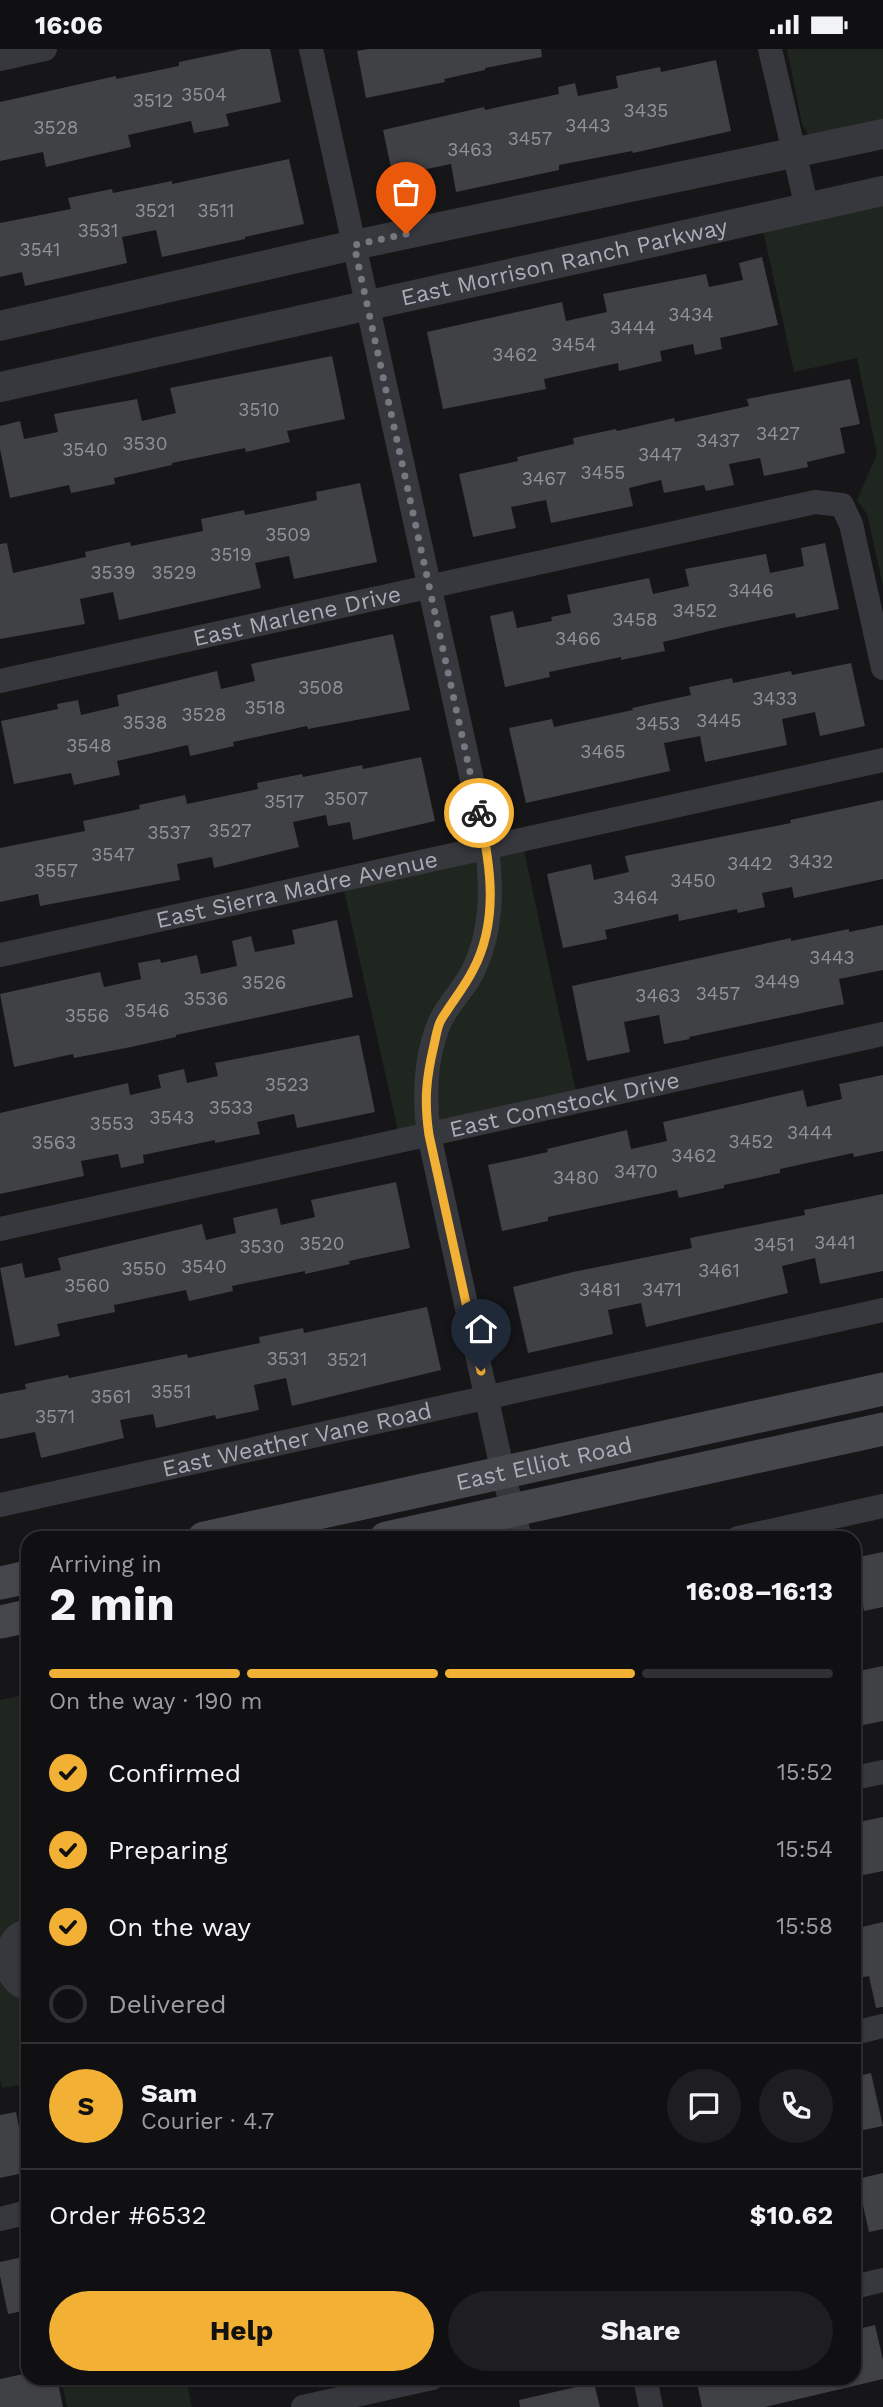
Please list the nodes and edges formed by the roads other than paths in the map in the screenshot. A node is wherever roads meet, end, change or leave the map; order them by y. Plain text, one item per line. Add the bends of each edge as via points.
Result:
1 (45, 49) edge
2 (311, 49) edge
3 (770, 49) edge
4 (0, 59) edge
5 (883, 134) edge
6 (796, 153) junction
7 (883, 191) edge
8 (807, 208) junction
9 (354, 245) junction
10 (367, 306) junction
11 (0, 326) edge
12 (0, 387) edge
13 (429, 586) junction
14 (883, 668) edge
15 (0, 681) edge
16 (883, 760) edge
17 (487, 848) junction
18 (0, 955) edge
19 (883, 1034) edge
20 (429, 1135) junction
21 (0, 1229) edge
22 (883, 1311) edge
23 (883, 1388) edge
24 (487, 1398) junction
25 (883, 1429) edge
26 (512, 1502) edge
27 (0, 1505) edge
28 (883, 1506) edge
29 (264, 1531) edge
30 (410, 1531) edge
31 (770, 1531) edge
32 (21, 1578) edge
33 (0, 1583) edge
34 (21, 1618) edge
35 (0, 1622) edge
36 (883, 1772) edge
37 (861, 1777) edge
38 (21, 1934) edge
39 (2, 1965) edge
40 (21, 1985) edge
41 (883, 2026) edge
42 (861, 2031) edge
43 (21, 2214) edge
44 (0, 2218) edge
45 (883, 2280) edge
46 (861, 2285) edge
47 (401, 2385) edge
48 (646, 2385) edge
49 (303, 2407) edge
50 (651, 2407) edge

1 - 4 street
2 - 9 street
3 - 6 street
5 - 6 street
6 - 8 street
6 - 9 street
7 - 8 street, East Morrison Ranch Parkway
8 - 10 street, East Morrison Ranch Parkway
9 - 10 street
9 - 11 street
10 - 12 street, East Morrison Ranch Parkway
10 - 13 street
13 - 14 street, East Marlene Drive via 815,502 842,505 851,524
13 - 15 street, East Marlene Drive
13 - 17 street
16 - 17 street, East Sierra Madre Avenue
17 - 18 street, East Sierra Madre Avenue
17 - 20 street via 491,901 487,928 474,969 439,1023 425,1103
19 - 20 street, East Comstock Drive
20 - 21 street, East Comstock Drive
20 - 24 street
22 - 24 street, East Weather Vane Road
23 - 26 main road, East Elliot Road
24 - 26 street
24 - 27 street, East Weather Vane Road
25 - 26 main road, East Elliot Road
26 - 29 main road, East Elliot Road
26 - 30 main road, East Elliot Road
28 - 31 street
32 - 33 main road
34 - 35 main road
36 - 37 street
38 - 39 street via 3,1951
39 - 40 street via 12,1982
41 - 42 street
43 - 44 street
45 - 46 street
47 - 49 street
48 - 50 street

